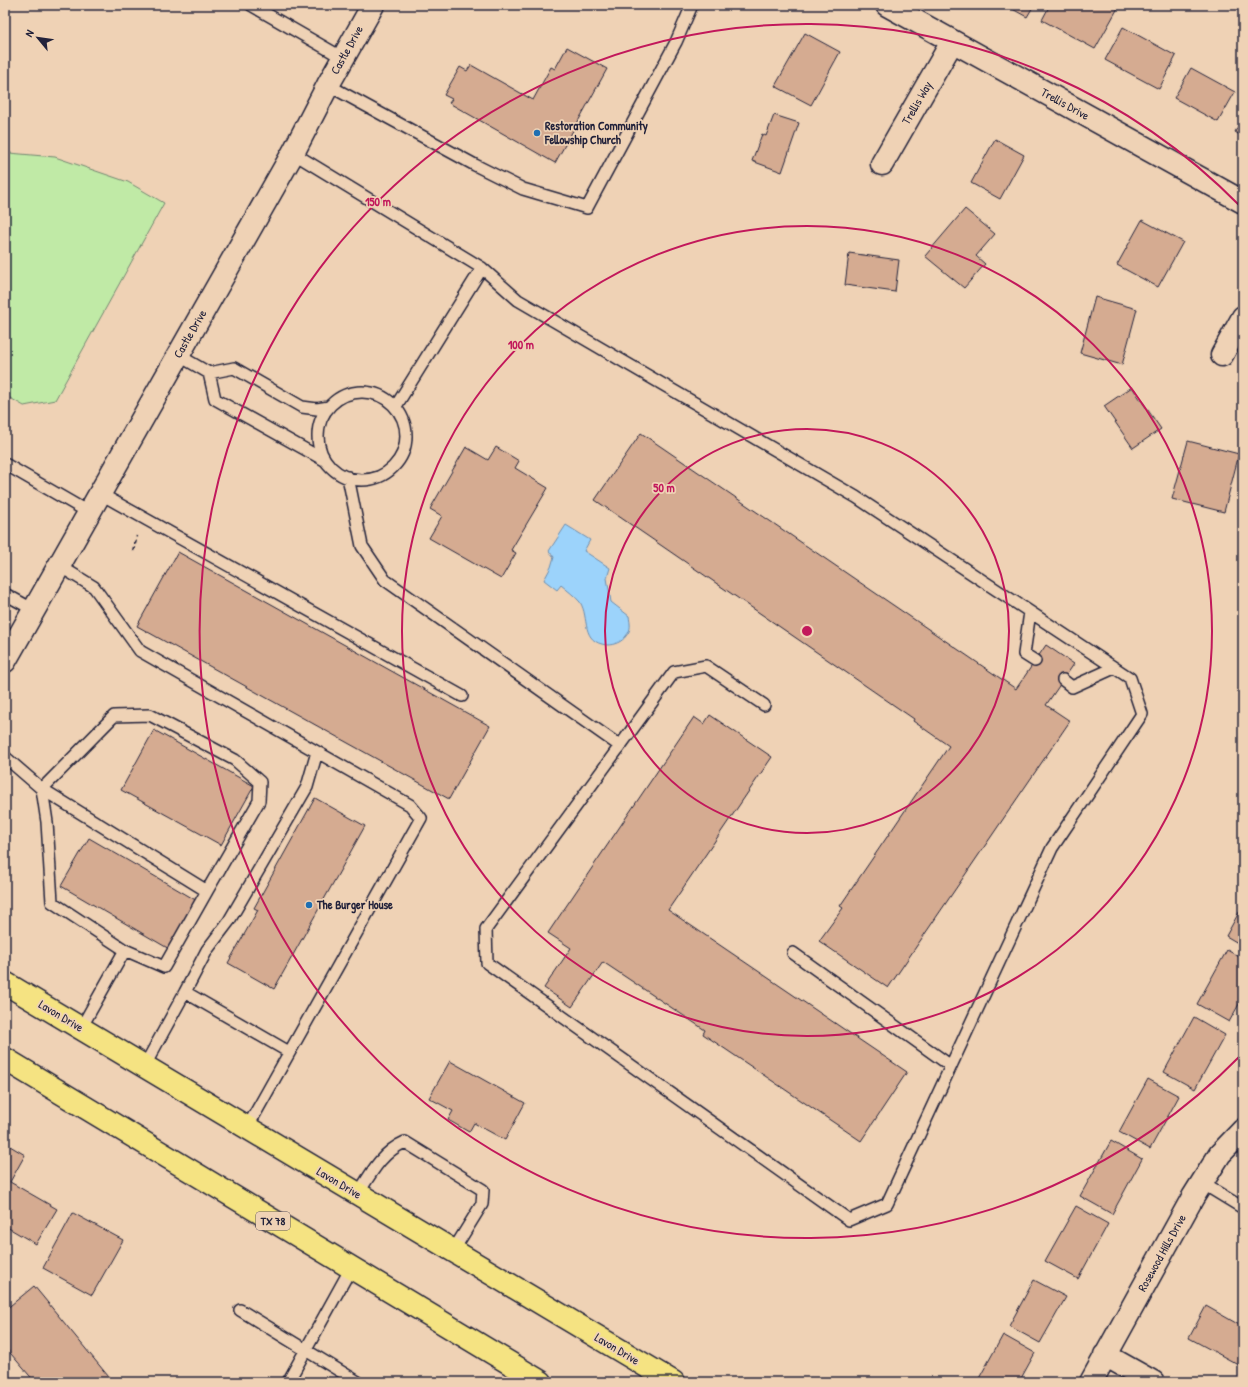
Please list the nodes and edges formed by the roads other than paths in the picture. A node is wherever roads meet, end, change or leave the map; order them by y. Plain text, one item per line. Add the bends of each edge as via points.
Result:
1 (251, 5) edge
2 (373, 5) edge
3 (692, 5) edge
4 (887, 5) edge
5 (952, 42) junction
6 (343, 58) junction
7 (328, 85) junction
8 (293, 153) junction
9 (882, 164) dead end
10 (1243, 202) edge
11 (482, 268) junction
12 (1243, 317) edge
13 (178, 355) junction
14 (1222, 355) dead end
15 (209, 374) junction
16 (396, 406) junction
17 (329, 407) junction
18 (327, 462) junction
19 (5, 464) edge
20 (348, 477) junction
21 (94, 503) junction
22 (58, 565) junction
23 (5, 594) edge
24 (34, 610) junction
25 (1030, 612) junction
26 (8, 649) edge
27 (1035, 661) dead end
28 (1114, 668) junction
29 (1063, 680) dead end
30 (462, 696) dead end
31 (764, 705) dead end
32 (620, 746) junction
33 (317, 752) junction
34 (5, 757) edge
35 (42, 789) junction
36 (207, 891) junction
37 (125, 950) junction
38 (793, 953) dead end
39 (5, 983) edge
40 (185, 992) junction
41 (81, 1028) junction
42 (289, 1052) junction
43 (5, 1059) edge
44 (951, 1066) junction
45 (144, 1067) junction
46 (246, 1128) junction
47 (1243, 1130) edge
48 (1202, 1183) junction
49 (358, 1194) junction
50 (1243, 1208) edge
51 (453, 1251) junction
52 (351, 1268) junction
53 (240, 1310) dead end
54 (305, 1350) junction
55 (1105, 1355) junction
56 (517, 1376) edge
57 (288, 1382) edge
58 (358, 1382) edge
59 (541, 1382) edge
60 (673, 1382) edge
61 (1091, 1382) edge
62 (1152, 1382) edge

1 - 6 lane
2 - 6 street, Castle Drive
3 - 7 lane via 676,42 587,208 523,189 474,166
4 - 5 street, Trellis Drive
5 - 9 street, Trellis Way
5 - 10 street, Trellis Drive
6 - 7 street, Castle Drive
7 - 8 street, Castle Drive
8 - 11 lane
8 - 13 street, Castle Drive
11 - 16 lane
11 - 25 lane via 518,300 856,497
12 - 14 street
13 - 15 lane
13 - 21 street, Castle Drive
15 - 17 lane via 234,368 302,407
15 - 18 lane via 215,399
16 - 17 lane via 384,397 370,392 354,392 340,397
16 - 20 lane via 404,419 407,433 405,448 398,462 388,472 375,478 362,480
17 - 18 lane via 321,420 318,435 320,448
18 - 20 lane via 336,471
19 - 21 lane
20 - 32 lane via 362,546 385,580
21 - 22 street, Castle Drive
21 - 30 lane
22 - 24 street, Castle Drive
22 - 33 lane via 94,587 140,651
23 - 24 lane
24 - 26 street, Castle Drive
25 - 27 lane via 1024,654
25 - 28 lane
28 - 29 lane via 1072,687
28 - 44 lane via 1130,678 1142,714 1052,848
31 - 32 lane via 706,666 674,672
32 - 44 lane via 486,929 487,963 848,1220 887,1204
33 - 40 lane via 307,787 229,921 207,950
33 - 42 lane via 410,805 421,818
34 - 35 lane
35 - 36 lane
35 - 36 lane via 114,716 150,715 235,760 260,782 260,801
35 - 37 lane via 47,822 52,902
36 - 37 lane via 164,967
37 - 41 lane
38 - 44 lane
39 - 41 main road, Lavon Drive
40 - 42 lane
40 - 45 lane
41 - 45 main road, Lavon Drive
42 - 46 lane
43 - 52 main road, TX 78
45 - 46 main road, Lavon Drive
46 - 49 main road, Lavon Drive
47 - 48 street, Rosewood Hills Drive via 1220,1154
48 - 50 lane
48 - 55 street, Rosewood Hills Drive
49 - 51 main road, Lavon Drive
49 - 51 lane via 382,1157 393,1147 405,1142 483,1190 482,1204
51 - 60 main road, Lavon Drive
52 - 54 lane
52 - 56 main road, TX 78
53 - 54 lane
54 - 57 lane
54 - 58 lane
55 - 61 street, Rosewood Hills Drive
55 - 62 street
56 - 59 main road, TX 78

